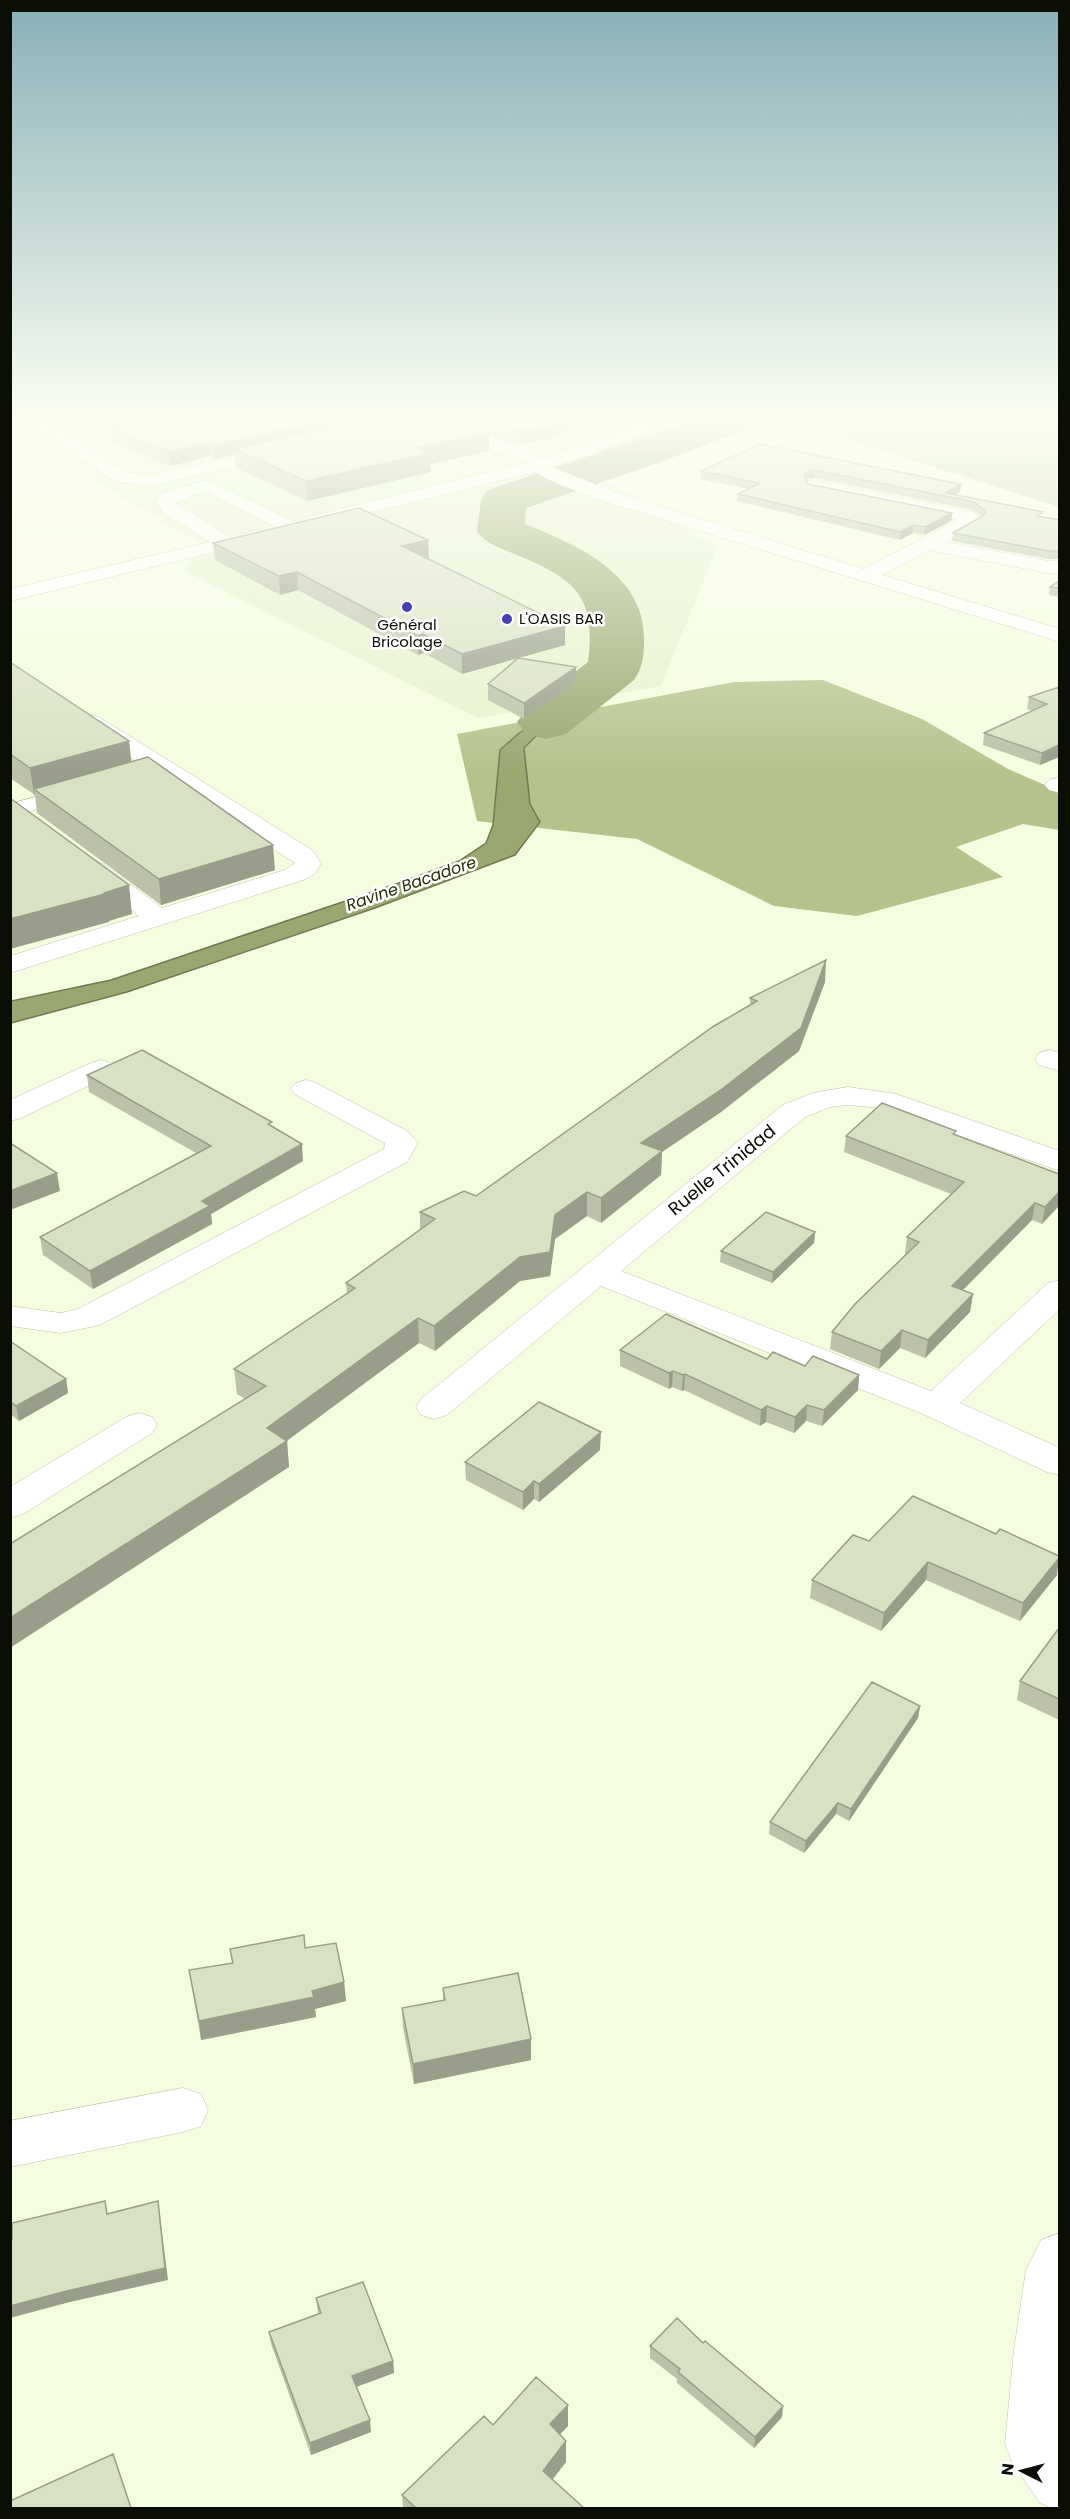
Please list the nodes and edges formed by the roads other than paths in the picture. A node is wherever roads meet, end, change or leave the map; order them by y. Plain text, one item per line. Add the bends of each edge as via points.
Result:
1 (218, 539) edge
2 (247, 539) edge
3 (745, 539) edge
4 (938, 539) edge
5 (227, 544) junction
6 (928, 544) junction
7 (1059, 567) edge
8 (864, 577) junction
9 (10, 595) edge
10 (1059, 636) edge
11 (75, 712) edge
12 (164, 768) junction
13 (129, 777) edge
14 (95, 787) edge
15 (12, 808) edge
16 (41, 830) edge
17 (78, 857) edge
18 (160, 919) junction
19 (10, 965) edge
20 (101, 1069) edge
21 (306, 1089) dead end
22 (10, 1112) edge
23 (1059, 1162) edge
24 (597, 1273) junction
25 (1059, 1290) edge
26 (10, 1316) edge
27 (936, 1406) junction
28 (434, 1407) dead end
29 (139, 1425) dead end
30 (1059, 1463) edge
31 (10, 1505) edge
32 (183, 2110) dead end
33 (10, 2144) edge
34 (1057, 2269) edge
35 (1059, 2483) edge

1 - 5 street
2 - 5 street
3 - 8 street
4 - 6 street
5 - 9 street
6 - 7 street
6 - 8 street
8 - 10 street
11 - 12 street
12 - 13 street
12 - 18 street via 303,855 308,863 303,872
14 - 15 street
15 - 16 street
17 - 18 street
18 - 19 street
20 - 22 street
21 - 26 street via 396,1137 403,1143 402,1150 88,1318 61,1323
23 - 24 street, Ruelle Trinidad via 885,1100 848,1096 824,1099 794,1111
24 - 27 street
24 - 28 street, Ruelle Trinidad
25 - 27 street
27 - 30 street
29 - 31 street
32 - 33 street
34 - 35 street via 1041,2350 1033,2444

